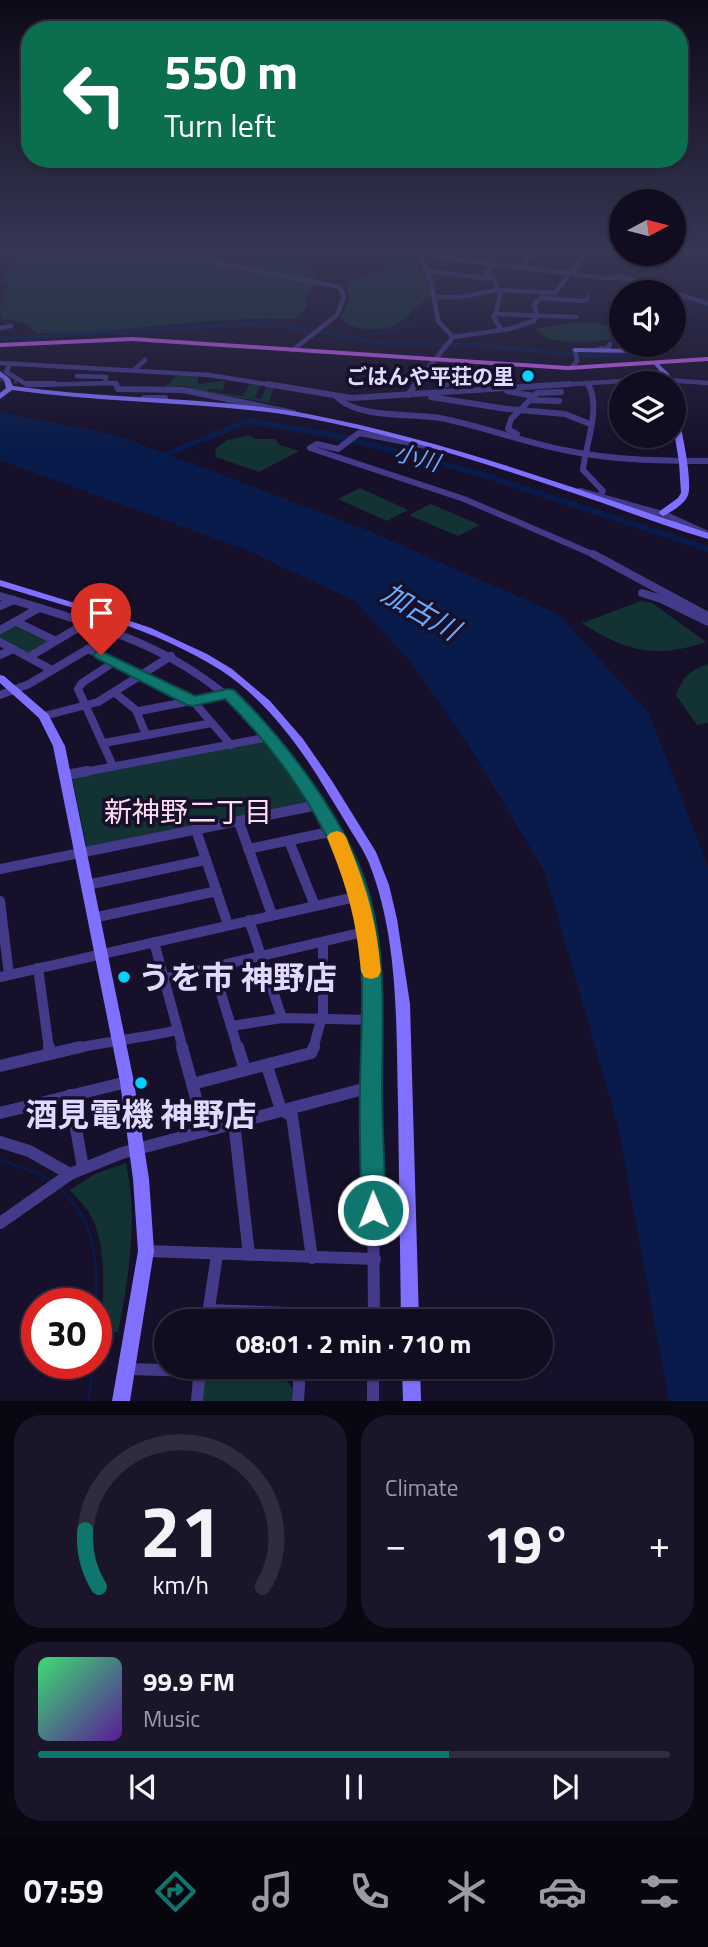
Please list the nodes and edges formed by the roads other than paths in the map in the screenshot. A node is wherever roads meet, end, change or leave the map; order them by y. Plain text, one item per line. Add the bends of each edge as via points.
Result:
1 (335, 317) edge
2 (437, 317) edge
3 (494, 317) edge
4 (537, 317) edge
5 (11, 326) dead end
6 (0, 328) edge
7 (498, 331) junction
8 (453, 337) junction
9 (0, 345) edge
10 (609, 346) edge
11 (591, 349) junction
12 (293, 350) junction
13 (609, 350) edge
14 (576, 353) joint
15 (433, 359) junction
16 (708, 359) edge
17 (145, 360) dead end
18 (0, 363) edge
19 (656, 363) junction
20 (10, 364) junction
21 (79, 368) junction
22 (570, 368) junction
23 (133, 370) junction
24 (664, 371) edge
25 (0, 373) edge
26 (176, 373) junction
27 (77, 376) junction
28 (17, 382) tunnel mouth
29 (609, 382) edge
30 (686, 382) edge
31 (105, 383) junction
32 (115, 383) junction
33 (587, 383) junction
34 (708, 383) edge
35 (27, 384) junction
36 (64, 384) junction
37 (563, 384) junction
38 (0, 386) edge
39 (502, 388) junction
40 (10, 389) junction
41 (160, 389) junction
42 (486, 389) junction
43 (443, 392) junction
44 (561, 392) junction
45 (417, 394) junction
46 (408, 395) junction
47 (0, 397) edge
48 (337, 397) junction
49 (165, 398) dead end
50 (532, 398) junction
51 (559, 401) junction
52 (519, 410) junction
53 (556, 413) junction
54 (306, 416) junction
55 (590, 424) junction
56 (534, 444) junction
57 (426, 446) junction
58 (680, 448) edge
59 (583, 454) junction
60 (708, 461) edge
61 (683, 462) junction
62 (563, 488) junction
63 (600, 496) junction
64 (665, 514) junction
65 (708, 527) edge
66 (708, 535) edge
67 (0, 583) edge
68 (642, 593) dead end
69 (0, 596) edge
70 (13, 600) junction
71 (0, 606) edge
72 (39, 608) junction
73 (708, 616) edge
74 (16, 622) junction
75 (708, 622) edge
76 (86, 623) junction
77 (0, 631) edge
78 (115, 633) junction
79 (56, 641) junction
80 (0, 642) edge
81 (13, 649) junction
82 (88, 649) junction
83 (0, 655) edge
84 (171, 656) junction
85 (29, 657) junction
86 (114, 662) junction
87 (52, 670) junction
88 (141, 676) junction
89 (0, 678) edge
90 (16, 689) junction
91 (115, 693) junction
92 (228, 694) junction
93 (0, 695) edge
94 (193, 701) junction
95 (86, 705) junction
96 (139, 711) junction
97 (44, 716) junction
98 (212, 723) junction
99 (146, 735) junction
100 (270, 737) junction
101 (104, 743) junction
102 (231, 745) junction
103 (113, 766) junction
104 (66, 775) junction
105 (318, 805) junction
106 (239, 822) junction
107 (196, 830) junction
108 (334, 831) junction
109 (289, 841) junction
110 (248, 849) junction
111 (80, 853) junction
112 (205, 860) junction
113 (0, 869) edge
114 (86, 885) junction
115 (216, 891) junction
116 (360, 896) junction
117 (0, 901) edge
118 (315, 906) junction
119 (272, 915) junction
120 (93, 918) junction
121 (248, 920) junction
122 (228, 925) junction
123 (368, 931) junction
124 (154, 942) junction
125 (323, 942) junction
126 (100, 954) junction
127 (261, 956) junction
128 (213, 967) junction
129 (38, 968) junction
130 (4, 976) edge
131 (166, 978) junction
132 (282, 1018) junction
133 (323, 1019) junction
134 (374, 1020) junction
135 (232, 1026) junction
136 (178, 1030) junction
137 (119, 1041) junction
138 (50, 1053) junction
139 (0, 1066) edge
140 (267, 1066) junction
141 (245, 1070) junction
142 (127, 1082) junction
143 (192, 1084) junction
144 (371, 1087) junction
145 (70, 1095) junction
146 (281, 1110) junction
147 (0, 1113) edge
148 (234, 1122) junction
149 (205, 1131) junction
150 (0, 1142) edge
151 (138, 1148) junction
152 (83, 1168) junction
153 (70, 1174) junction
154 (0, 1223) edge
155 (146, 1251) junction
156 (217, 1255) junction
157 (249, 1255) junction
158 (312, 1258) junction
159 (375, 1259) junction
160 (208, 1309) edge
161 (374, 1309) edge
162 (410, 1309) edge
163 (127, 1369) junction
164 (154, 1369) edge
165 (199, 1379) edge
166 (299, 1379) edge
167 (373, 1379) edge
168 (411, 1379) edge
169 (121, 1401) edge
170 (197, 1401) edge
171 (298, 1401) edge
172 (373, 1401) edge
173 (412, 1401) edge

1 - 12 street
2 - 8 street
3 - 7 street
4 - 7 street via 526,325
5 - 6 street
7 - 8 street
8 - 15 street
9 - 12 main road via 132,339
10 - 11 street
11 - 13 street
11 - 14 street
12 - 15 main road
14 - 22 street
15 - 22 main road
15 - 46 street
16 - 19 main road
17 - 23 street
18 - 20 street
19 - 22 main road
19 - 24 street
20 - 21 street
20 - 35 street via 6,372
21 - 23 street
21 - 27 street
22 - 37 street
23 - 26 street
23 - 32 street
25 - 40 street
26 - 41 street
26 - 48 street via 230,377
27 - 31 street via 106,377
27 - 36 street
28 - 35 street
29 - 33 street
30 - 34 street
31 - 32 street
31 - 36 street
32 - 41 street via 118,388
33 - 37 street
33 - 55 street via 592,390
35 - 36 street
35 - 49 street via 68,393
37 - 39 street
37 - 44 street
38 - 40 street
39 - 42 street
39 - 50 street
40 - 47 street
40 - 54 street
41 - 54 street via 241,400
42 - 43 street
42 - 43 street via 479,381 466,380 442,384
43 - 45 street
44 - 50 street via 537,393
44 - 51 street
45 - 46 street
45 - 52 street
46 - 48 street
48 - 56 street via 342,404 358,409 426,416
50 - 51 street
50 - 52 street
51 - 53 street
52 - 53 street
52 - 56 street via 508,429
53 - 55 street
54 - 57 street
55 - 59 street
56 - 59 street
57 - 62 street
57 - 73 street via 359,433 338,449 317,444 310,448 449,494 562,539 635,573
58 - 61 street
59 - 61 street
59 - 63 street via 583,470 603,491
60 - 61 street
61 - 64 street via 685,493
62 - 63 street
62 - 66 street
63 - 64 street
64 - 65 street
64 - 66 street
67 - 162 street via 102,615 186,648 228,672 276,713 315,763 377,867 397,953 403,1004
68 - 75 street
69 - 70 street
70 - 71 street
70 - 72 street
72 - 74 street
72 - 76 street
74 - 77 street
74 - 79 street
76 - 78 street
76 - 79 street
78 - 82 street
78 - 84 street
79 - 85 street
80 - 81 street
81 - 83 street
81 - 85 street
82 - 86 street
82 - 87 street
84 - 88 street
84 - 92 street
85 - 87 street
86 - 88 street
86 - 95 street via 78,689
87 - 90 street
88 - 91 street
88 - 94 street
89 - 90 street
90 - 93 street
90 - 97 street
91 - 95 street
91 - 96 street
92 - 94 street
92 - 100 street
94 - 96 street
94 - 98 street
95 - 97 street
95 - 101 street
96 - 99 street
97 - 104 street via 59,746
98 - 99 street
98 - 102 street
99 - 101 street
100 - 102 street
100 - 105 street
101 - 103 street
102 - 103 street
103 - 104 street
104 - 111 street
105 - 106 street
105 - 108 street
106 - 107 street
106 - 110 street
107 - 111 street
107 - 112 street
108 - 109 street
108 - 116 street
109 - 110 street
109 - 118 street
110 - 119 street
111 - 113 street
111 - 114 street
112 - 114 street
112 - 115 street
114 - 120 street
115 - 120 street
115 - 122 street
116 - 118 street
116 - 123 street
117 - 130 street
118 - 119 street
119 - 121 street
120 - 126 street
121 - 122 street
121 - 127 street
122 - 124 street
123 - 125 street
123 - 134 street
124 - 126 street
124 - 131 street
125 - 127 street
125 - 133 street
126 - 129 street
126 - 137 street
127 - 128 street
127 - 132 street
128 - 131 street
128 - 135 street
129 - 130 street
129 - 138 street
131 - 136 street
132 - 133 street
132 - 135 street
133 - 134 street
133 - 140 street via 311,1053
134 - 144 street
135 - 141 street
136 - 137 street
136 - 143 street
137 - 138 street
137 - 142 street
138 - 139 street
140 - 141 street
140 - 146 street
141 - 143 street
142 - 145 street
142 - 151 street
143 - 149 street
144 - 146 street
144 - 159 street
145 - 147 street
145 - 152 street
146 - 148 street
146 - 158 street via 292,1116
148 - 149 street
148 - 157 street
149 - 151 street
150 - 153 street via 29,1151
151 - 152 street
151 - 155 street
152 - 153 street
153 - 154 street
155 - 156 street
155 - 163 street
156 - 157 street
156 - 160 street
157 - 158 street
158 - 159 street
159 - 161 street
163 - 164 street
163 - 169 street
165 - 170 street
166 - 171 street
167 - 172 street
168 - 173 street

